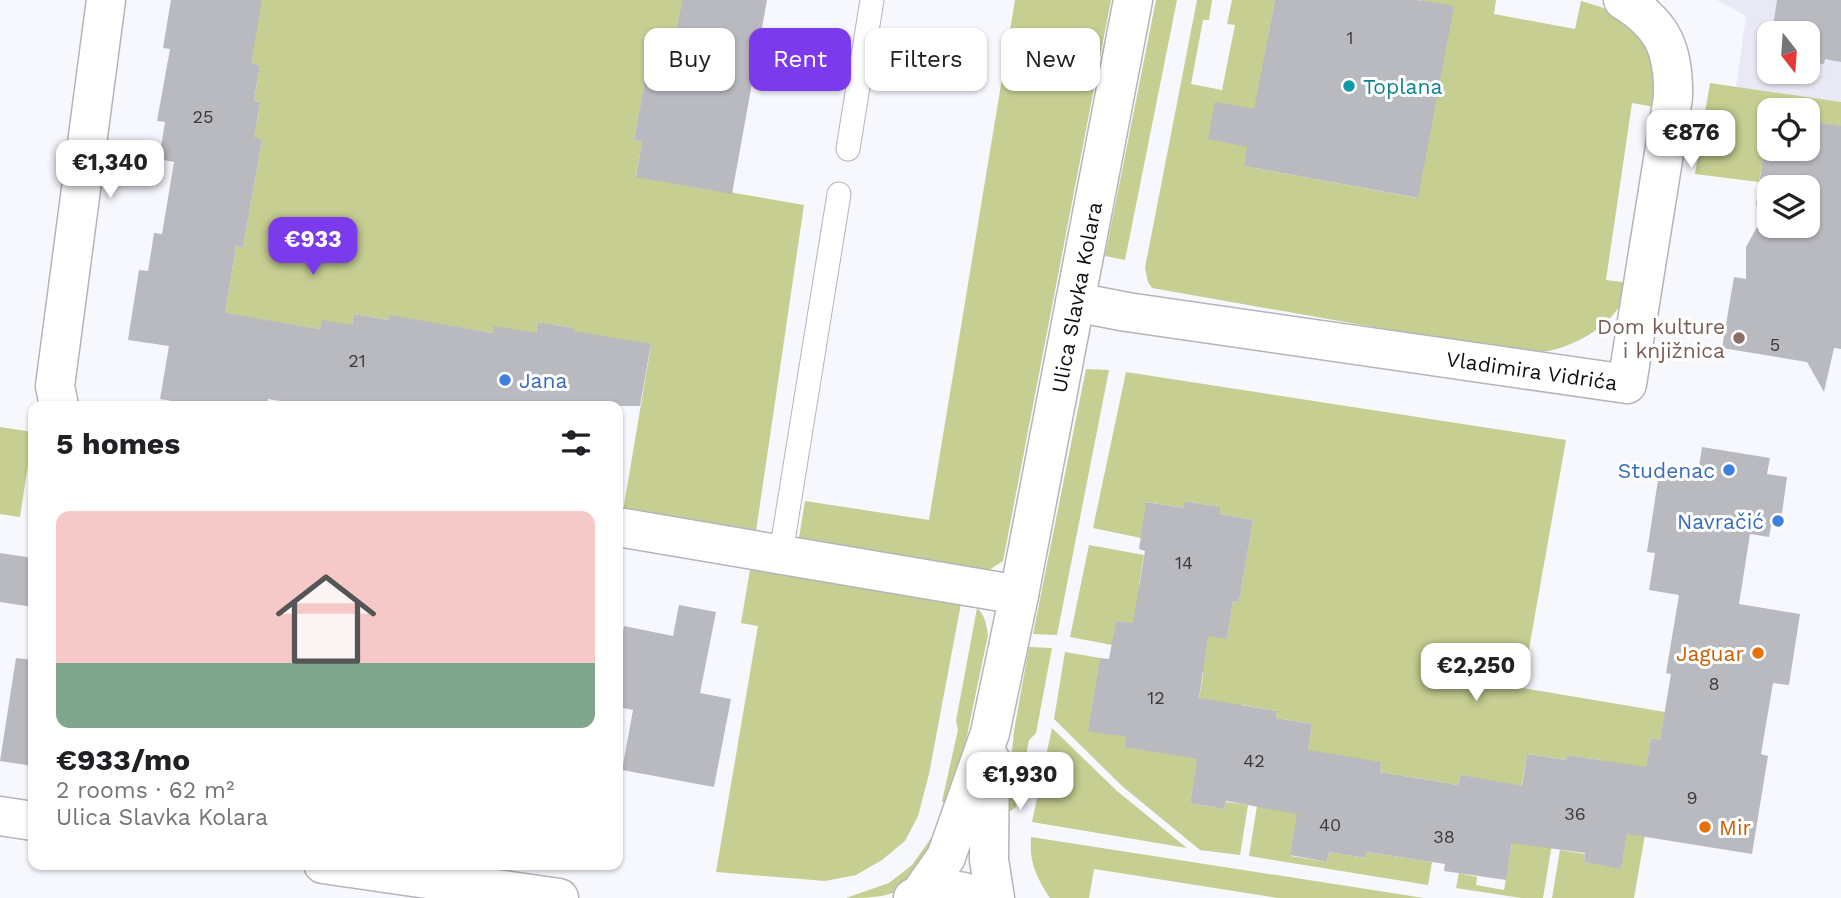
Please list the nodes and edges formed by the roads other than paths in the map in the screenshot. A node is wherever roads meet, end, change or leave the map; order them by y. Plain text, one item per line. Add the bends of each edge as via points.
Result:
1 (106, 0) edge
2 (872, 0) edge
3 (1133, 0) edge
4 (1623, 0) edge
5 (848, 149) dead end
6 (839, 194) dead end
7 (1075, 302) junction
8 (58, 401) edge
9 (623, 528) edge
10 (781, 553) junction
11 (1019, 595) junction
12 (990, 733) junction
13 (0, 816) edge
14 (28, 820) edge
15 (365, 870) edge
16 (917, 896) edge
17 (559, 898) edge
18 (981, 898) edge
19 (995, 898) edge

1 - 8 street via 55,386
2 - 5 lane
3 - 7 street, Ulica Slavka Kolara
4 - 7 street, Vladimira Vidrića via 1663,38 1674,71 1627,384
6 - 10 lane
7 - 11 street, Ulica Slavka Kolara
9 - 10 street
10 - 11 street
11 - 12 street, Ulica Slavka Kolara
12 - 16 street, Ulica Slavka Kolara via 946,857
12 - 19 street, Ulica Slavka Kolara via 989,860
13 - 14 street
15 - 17 street
16 - 18 street via 950,889

